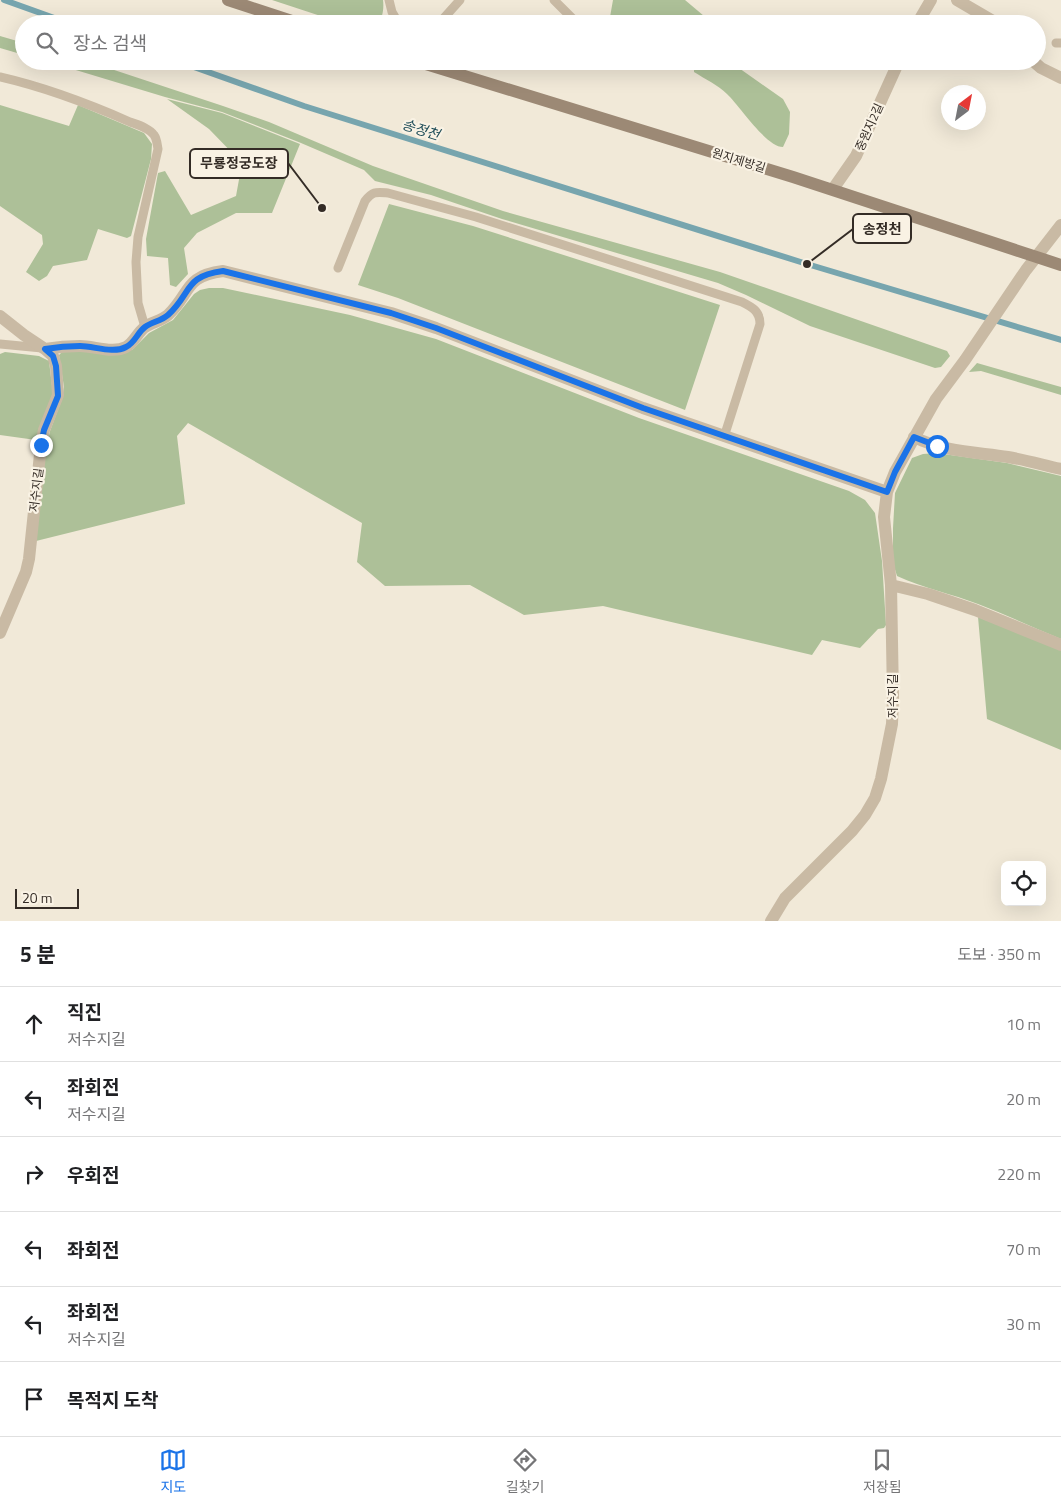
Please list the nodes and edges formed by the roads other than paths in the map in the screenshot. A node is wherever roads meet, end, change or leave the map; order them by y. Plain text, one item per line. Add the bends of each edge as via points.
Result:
1 (228, 0) edge
2 (389, 0) edge
3 (460, 0) edge
4 (554, 0) edge
5 (931, 0) edge
6 (958, 0) edge
7 (274, 15) edge
8 (394, 15) edge
9 (446, 15) edge
10 (569, 15) edge
11 (922, 15) edge
12 (983, 15) edge
13 (445, 70) edge
14 (895, 70) edge
15 (1045, 70) edge
16 (0, 77) edge
17 (1061, 78) edge
18 (833, 190) junction
19 (1061, 225) edge
20 (1036, 257) junction
21 (1061, 265) edge
22 (338, 268) dead end
23 (0, 316) edge
24 (145, 327) junction
25 (0, 344) edge
26 (45, 349) junction
27 (724, 437) junction
28 (914, 437) junction
29 (1061, 469) edge
30 (887, 492) junction
31 (890, 585) junction
32 (0, 633) edge
33 (1061, 645) edge
34 (771, 921) edge

1 - 7 street
2 - 8 lane
3 - 9 lane
4 - 10 lane
5 - 11 street
6 - 12 street
13 - 18 street, 원지제방길
14 - 18 street, 중원지2길 via 856,156
15 - 17 street
16 - 24 lane via 96,108 153,134 158,149 138,237 136,262 138,303
18 - 20 street, 원지제방길
19 - 20 street
20 - 21 street, 원지제방길
20 - 28 street, 저수지길 via 936,399
22 - 27 lane via 365,201 370,194 388,193 476,217 742,302 758,313 760,324
23 - 26 street
24 - 26 street via 130,345 117,350 82,346
24 - 27 street via 168,315 194,281 223,271 409,319
25 - 26 lane
26 - 32 street, 저수지길 via 53,356 56,366 58,396 41,445 26,572
27 - 30 street
28 - 29 street via 959,452 1008,457
28 - 30 street, 저수지길
30 - 31 street, 저수지길 via 884,517
31 - 33 street via 975,610
31 - 34 street, 저수지길 via 892,724 875,798 852,831 785,898

